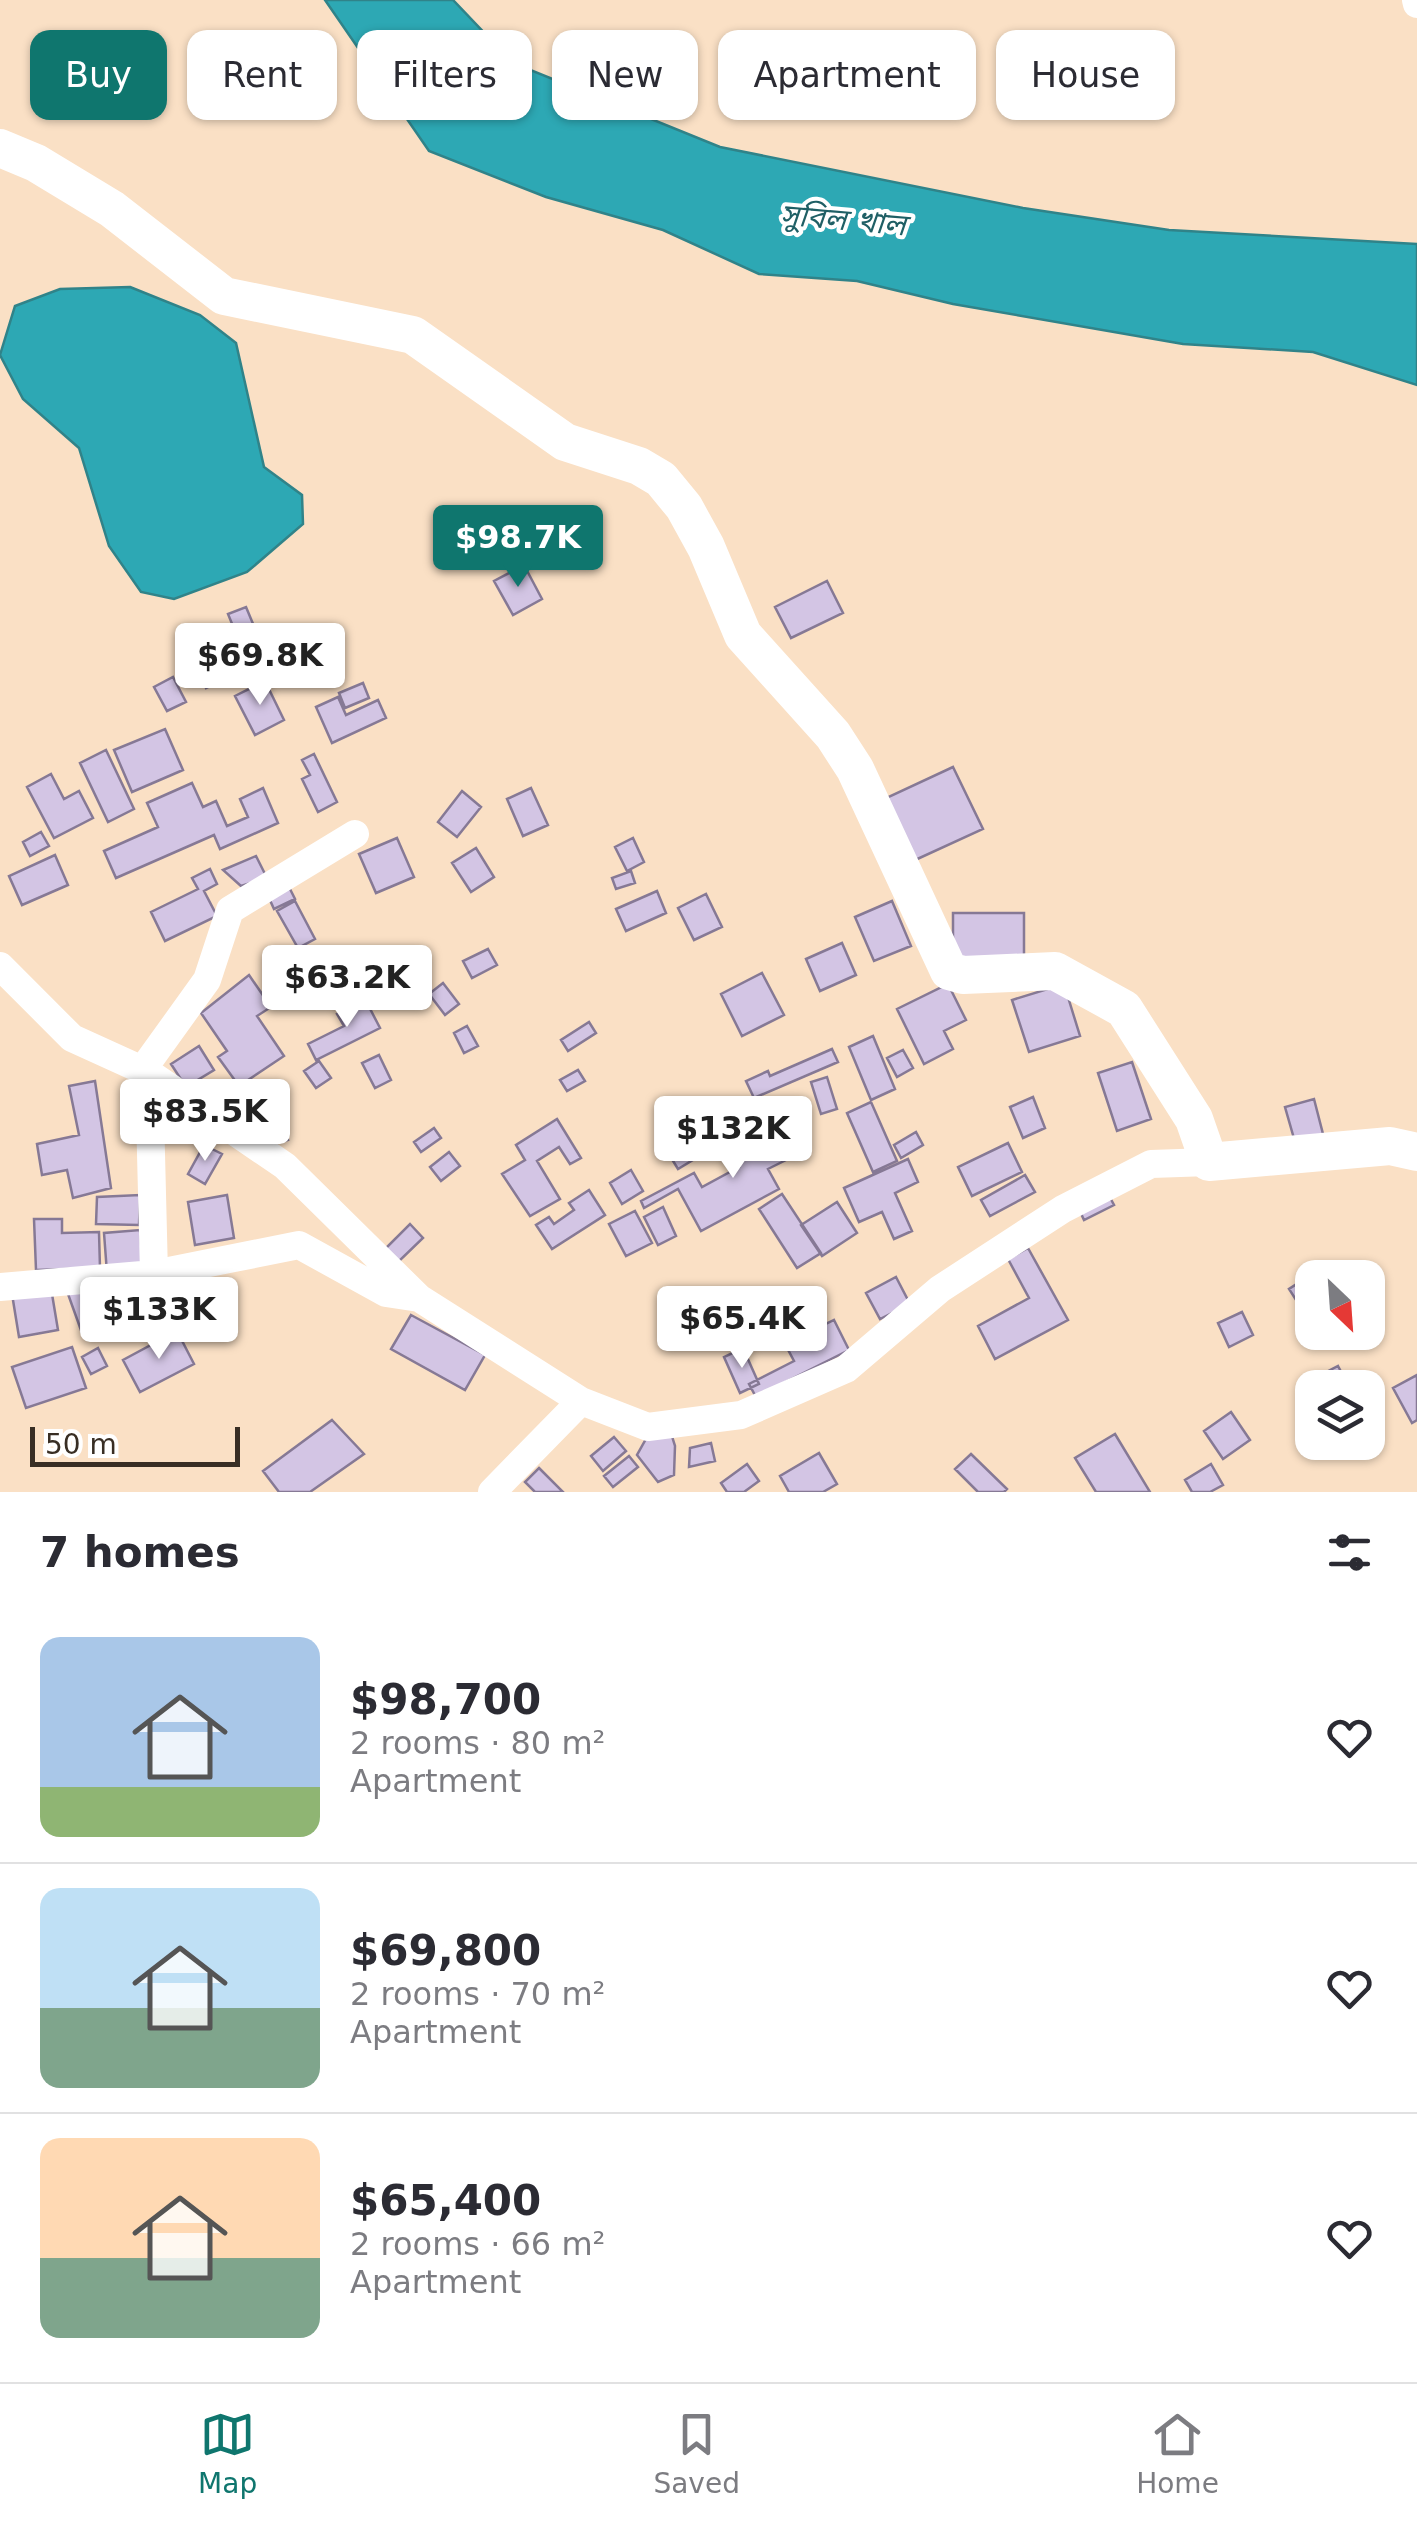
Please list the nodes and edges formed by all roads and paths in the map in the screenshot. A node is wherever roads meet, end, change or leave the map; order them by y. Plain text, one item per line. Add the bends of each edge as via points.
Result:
1 (0, 148) edge
2 (355, 834) dead end
3 (0, 966) edge
4 (146, 1071) junction
5 (1417, 1152) edge
6 (1209, 1162) junction
7 (154, 1274) junction
8 (0, 1287) edge
9 (418, 1298) junction
10 (581, 1400) junction
11 (492, 1492) edge

1 - 6 street via 112,208 224,296 413,335 565,442 661,479 706,547 743,634 832,734 854,770 949,971 1056,972 1124,1009 1194,1119
2 - 4 street via 230,910 207,980
3 - 4 street via 72,1038
4 - 7 street
4 - 9 street via 285,1166
5 - 6 street via 1390,1146
6 - 10 street via 1152,1164 1064,1210 940,1289 846,1369 740,1415 648,1427
7 - 8 street
7 - 9 street via 299,1245 386,1293
9 - 10 street
10 - 11 street

